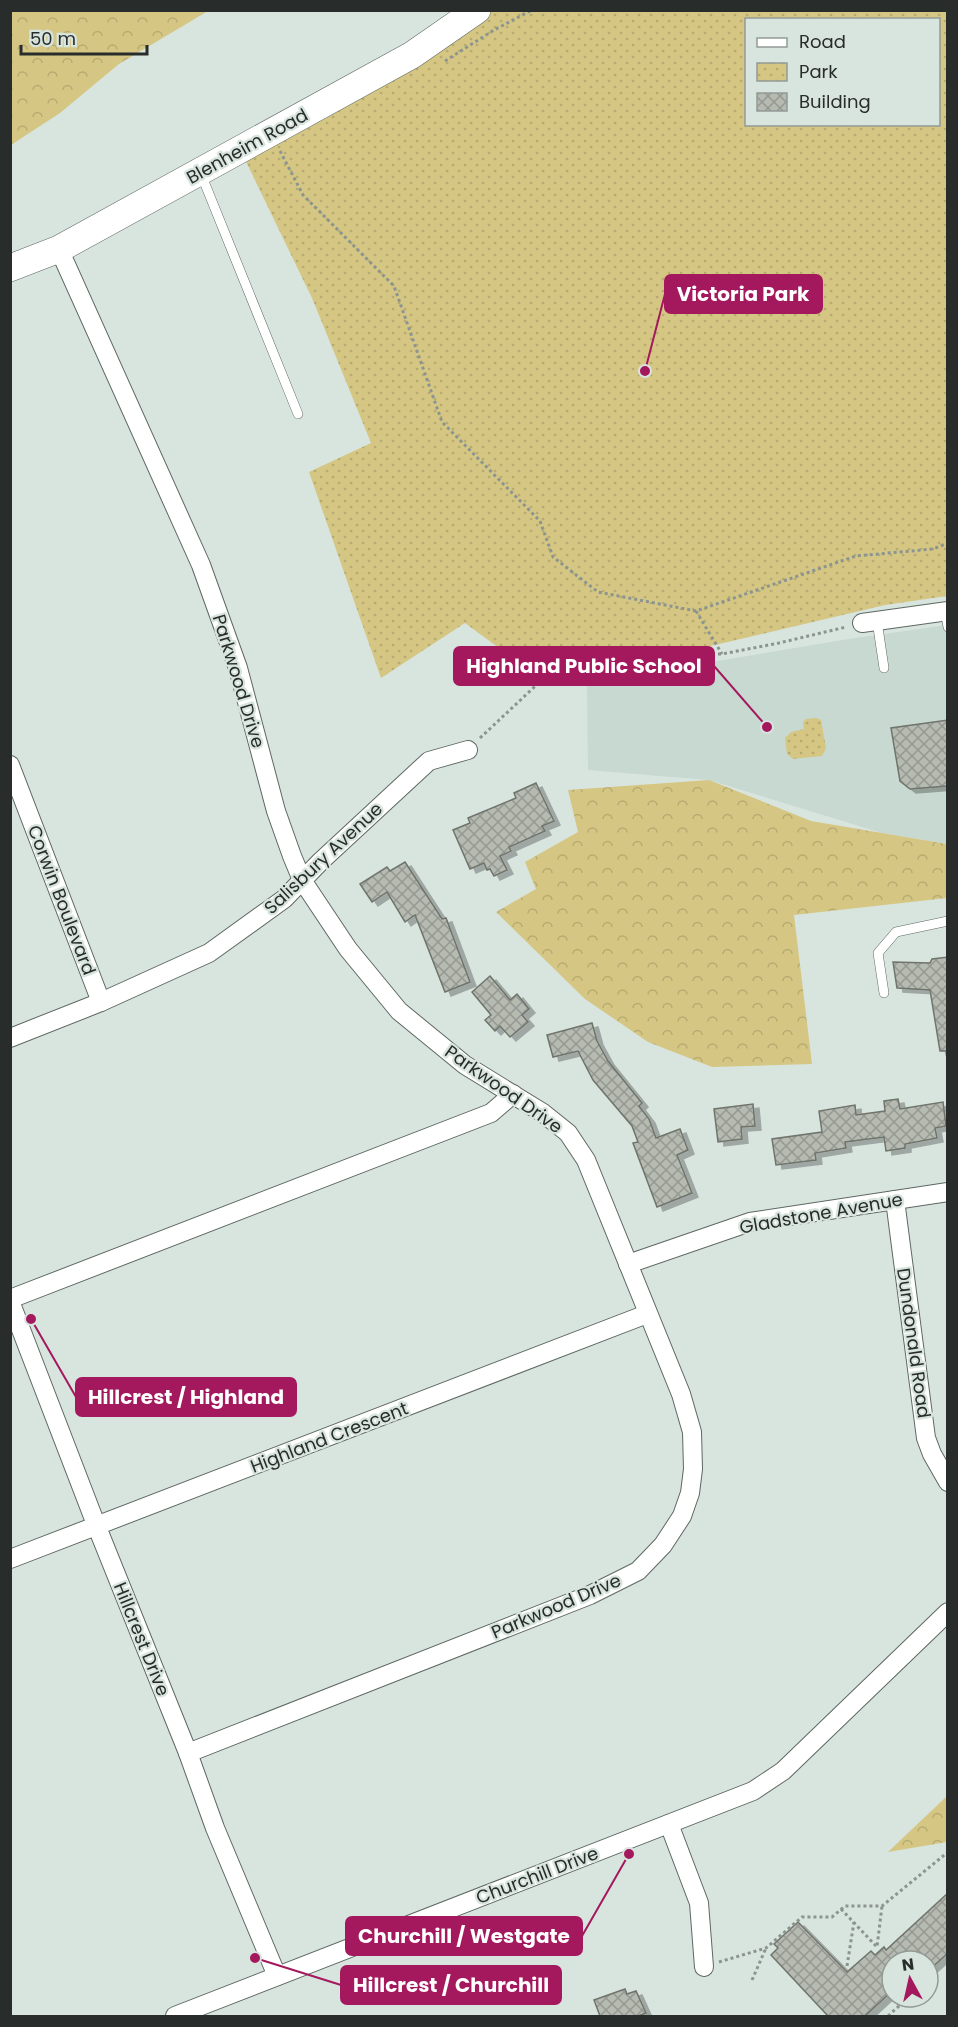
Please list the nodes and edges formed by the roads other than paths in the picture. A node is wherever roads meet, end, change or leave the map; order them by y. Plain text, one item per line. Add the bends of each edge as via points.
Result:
1 (477, 10) edge
2 (200, 172) junction
3 (59, 249) junction
4 (10, 268) edge
5 (298, 414) dead end
6 (947, 616) edge
7 (870, 622) joint
8 (884, 668) dead end
9 (468, 750) road end
10 (10, 765) edge
11 (302, 880) junction
12 (948, 921) edge
13 (884, 993) dead end
14 (101, 1002) junction
15 (10, 1038) edge
16 (513, 1094) junction
17 (948, 1192) edge
18 (895, 1200) junction
19 (628, 1264) junction
20 (10, 1300) edge
21 (647, 1314) junction
22 (948, 1482) edge
23 (97, 1527) junction
24 (10, 1559) edge
25 (948, 1612) edge
26 (188, 1753) junction
27 (669, 1824) junction
28 (704, 1967) road end
29 (277, 1976) junction
30 (175, 2016) edge

1 - 2 main road, Blenheim Road via 412,55
2 - 3 main road, Blenheim Road
2 - 5 lane
3 - 4 main road, Blenheim Road
3 - 11 street, Parkwood Drive via 201,565 238,668 276,811
6 - 7 street
7 - 8 lane
9 - 11 street, Salisbury Avenue via 429,761
10 - 14 street, Corwin Boulevard
11 - 14 street, Salisbury Avenue via 284,899 209,953
11 - 16 street, Parkwood Drive via 348,949 399,1011 465,1065
12 - 13 lane via 897,932 878,953
14 - 15 street, Salisbury Avenue
16 - 19 street, Parkwood Drive via 568,1133 586,1160
16 - 20 street via 491,1113
17 - 18 street, Gladstone Avenue
18 - 19 street, Gladstone Avenue via 750,1222
18 - 22 street, Dundonald Road via 926,1438
19 - 21 street, Parkwood Drive
20 - 23 street, Hillcrest Drive
21 - 23 street, Highland Crescent
21 - 26 street, Parkwood Drive via 681,1394 692,1432 693,1469 690,1493 681,1516 663,1545 638,1571 590,1595
23 - 24 street, Highland Crescent
23 - 26 street, Hillcrest Drive
25 - 27 street, Churchill Drive via 783,1771 746,1794
26 - 29 street, Hillcrest Drive
27 - 28 street via 699,1903
27 - 29 street, Churchill Drive
29 - 30 street, Churchill Drive

